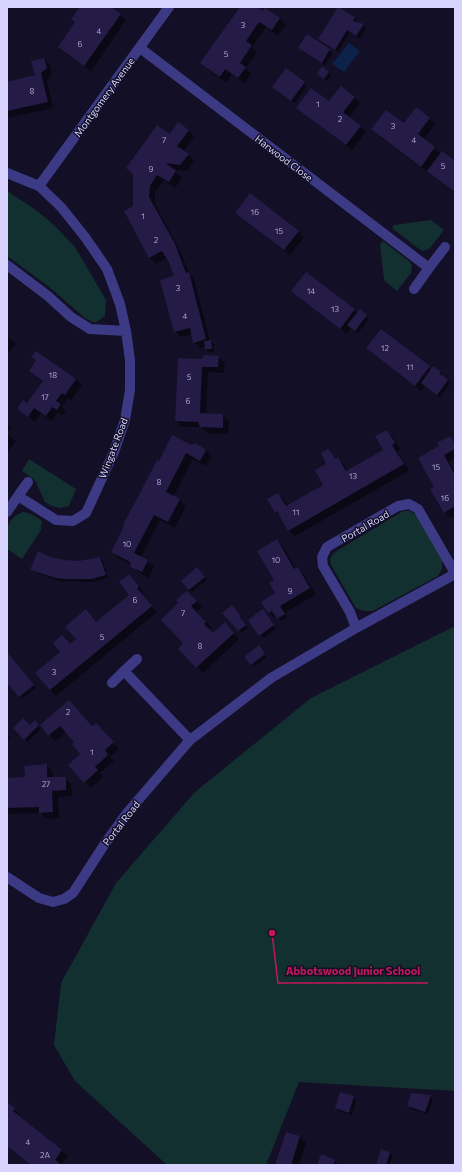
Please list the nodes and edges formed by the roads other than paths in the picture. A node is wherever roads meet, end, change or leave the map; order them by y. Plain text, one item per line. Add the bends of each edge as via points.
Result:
1 (169, 7) edge
2 (140, 48) junction
3 (7, 172) edge
4 (39, 186) junction
5 (445, 246) dead end
6 (7, 265) edge
7 (429, 268) junction
8 (414, 289) dead end
9 (126, 331) junction
10 (28, 482) dead end
11 (18, 496) junction
12 (7, 512) edge
13 (455, 573) edge
14 (356, 628) junction
15 (137, 659) dead end
16 (124, 671) junction
17 (112, 683) dead end
18 (190, 740) junction
19 (7, 877) edge

1 - 2 street, Montgomery Avenue
2 - 4 street, Montgomery Avenue
2 - 7 street, Harwood Close
3 - 4 street
4 - 9 street, Wingate Road via 61,207 107,269 120,304
5 - 7 street
6 - 9 street via 90,330
7 - 8 street
9 - 11 street, Wingate Road via 130,360 130,390 125,420 114,452 86,513 72,521 56,520
10 - 11 street
11 - 12 street
13 - 14 street, Portal Road
13 - 14 street, Portal Road via 418,509 409,504 398,506 328,547 322,557 323,566 350,612
14 - 18 street, Portal Road via 271,678
15 - 16 street
16 - 17 street
16 - 18 street
18 - 19 street, Portal Road via 126,813 72,893 64,899 53,902 39,898

